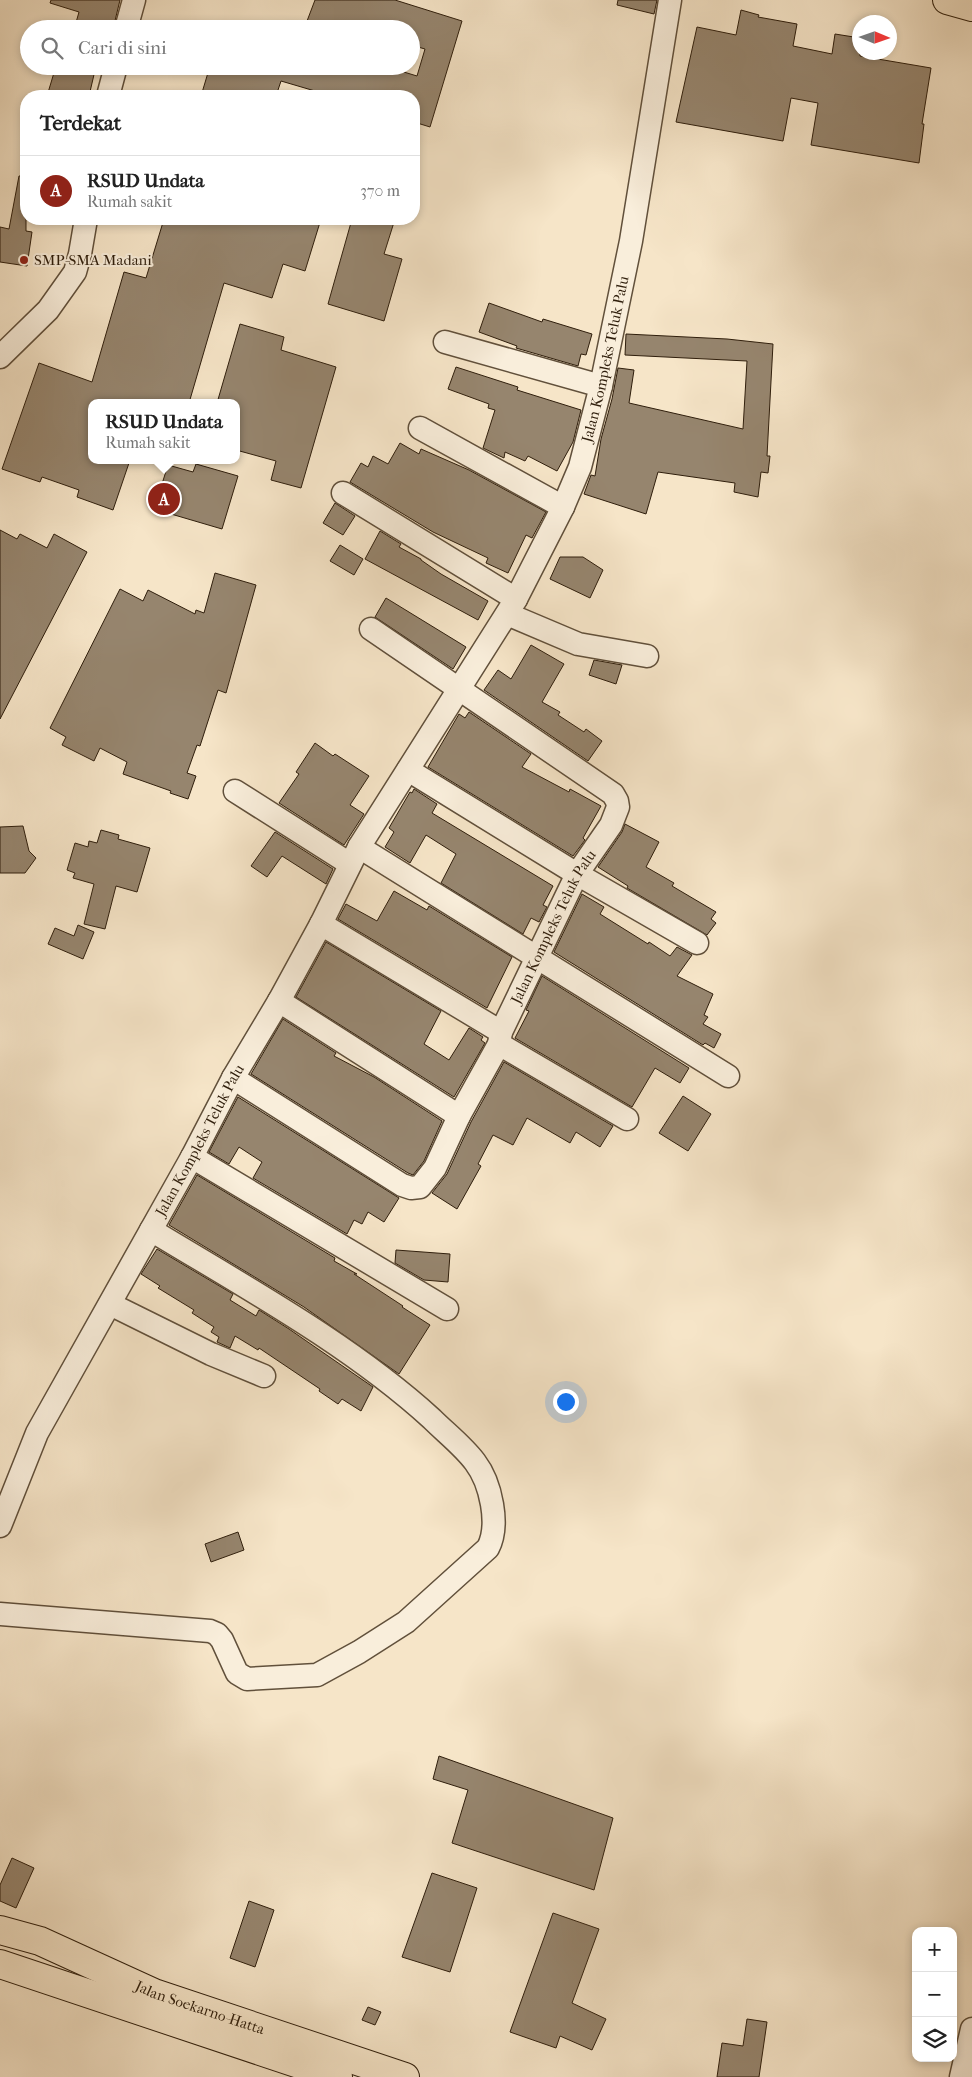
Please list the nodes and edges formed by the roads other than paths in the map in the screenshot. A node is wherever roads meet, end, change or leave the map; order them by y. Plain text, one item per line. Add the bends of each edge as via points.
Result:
1 (134, 0) edge
2 (670, 0) edge
3 (128, 20) edge
4 (114, 75) edge
5 (110, 90) edge
6 (85, 225) edge
7 (445, 342) dead end
8 (0, 357) edge
9 (601, 386) junction
10 (420, 428) dead end
11 (343, 493) dead end
12 (563, 506) junction
13 (511, 607) junction
14 (371, 629) dead end
15 (648, 656) dead end
16 (460, 689) junction
17 (408, 770) junction
18 (235, 791) dead end
19 (354, 856) junction
20 (577, 874) junction
21 (321, 924) junction
22 (697, 943) dead end
23 (536, 957) junction
24 (279, 1001) junction
25 (500, 1038) junction
26 (728, 1076) dead end
27 (233, 1078) junction
28 (459, 1116) junction
29 (627, 1119) dead end
30 (192, 1157) junction
31 (152, 1230) junction
32 (110, 1304) junction
33 (447, 1308) dead end
34 (264, 1376) dead end
35 (0, 1526) edge
36 (0, 1614) edge
37 (0, 1930) edge
38 (0, 1964) edge
39 (972, 2029) edge
40 (371, 2072) edge
41 (338, 2077) edge
42 (404, 2077) edge
43 (961, 2077) edge

1 - 3 street
2 - 9 street, Jalan Kompleks Teluk Palu via 631,241
4 - 5 street
6 - 8 street via 75,272 48,310
7 - 9 street
9 - 12 street, Jalan Kompleks Teluk Palu via 580,467
10 - 12 street
11 - 13 street
12 - 13 street, Jalan Kompleks Teluk Palu
13 - 15 street via 578,644
13 - 16 street, Jalan Kompleks Teluk Palu
14 - 16 street
16 - 17 street, Jalan Kompleks Teluk Palu
16 - 20 street, Jalan Kompleks Teluk Palu via 616,798 617,813 611,825
17 - 19 street, Jalan Kompleks Teluk Palu
17 - 20 street
18 - 19 street
19 - 21 street, Jalan Kompleks Teluk Palu
19 - 23 street
20 - 22 street
20 - 23 street, Jalan Kompleks Teluk Palu
21 - 24 street, Jalan Kompleks Teluk Palu
21 - 25 street
23 - 25 street, Jalan Kompleks Teluk Palu
23 - 26 street
24 - 27 street, Jalan Kompleks Teluk Palu
24 - 28 street
25 - 28 street, Jalan Kompleks Teluk Palu
25 - 29 street
27 - 28 street, Jalan Kompleks Teluk Palu via 411,1188 420,1187 435,1168
27 - 30 street, Jalan Kompleks Teluk Palu
30 - 31 street, Jalan Kompleks Teluk Palu
30 - 33 street
31 - 32 street, Jalan Kompleks Teluk Palu
31 - 36 street, Jalan Kompleks Teluk Palu via 324,1337 402,1391 477,1464 493,1507 493,1539 488,1548 406,1622 318,1675 247,1679 237,1673 222,1640 210,1631
32 - 34 street via 211,1354
32 - 35 street, Jalan Kompleks Teluk Palu via 37,1433
37 - 40 main road, Jalan Soekarno-Hatta via 40,1941 154,1993 321,2048
38 - 41 main road, Jalan Soekarno-Hatta
39 - 43 street
40 - 42 main road, Jalan Soekarno-Hatta

